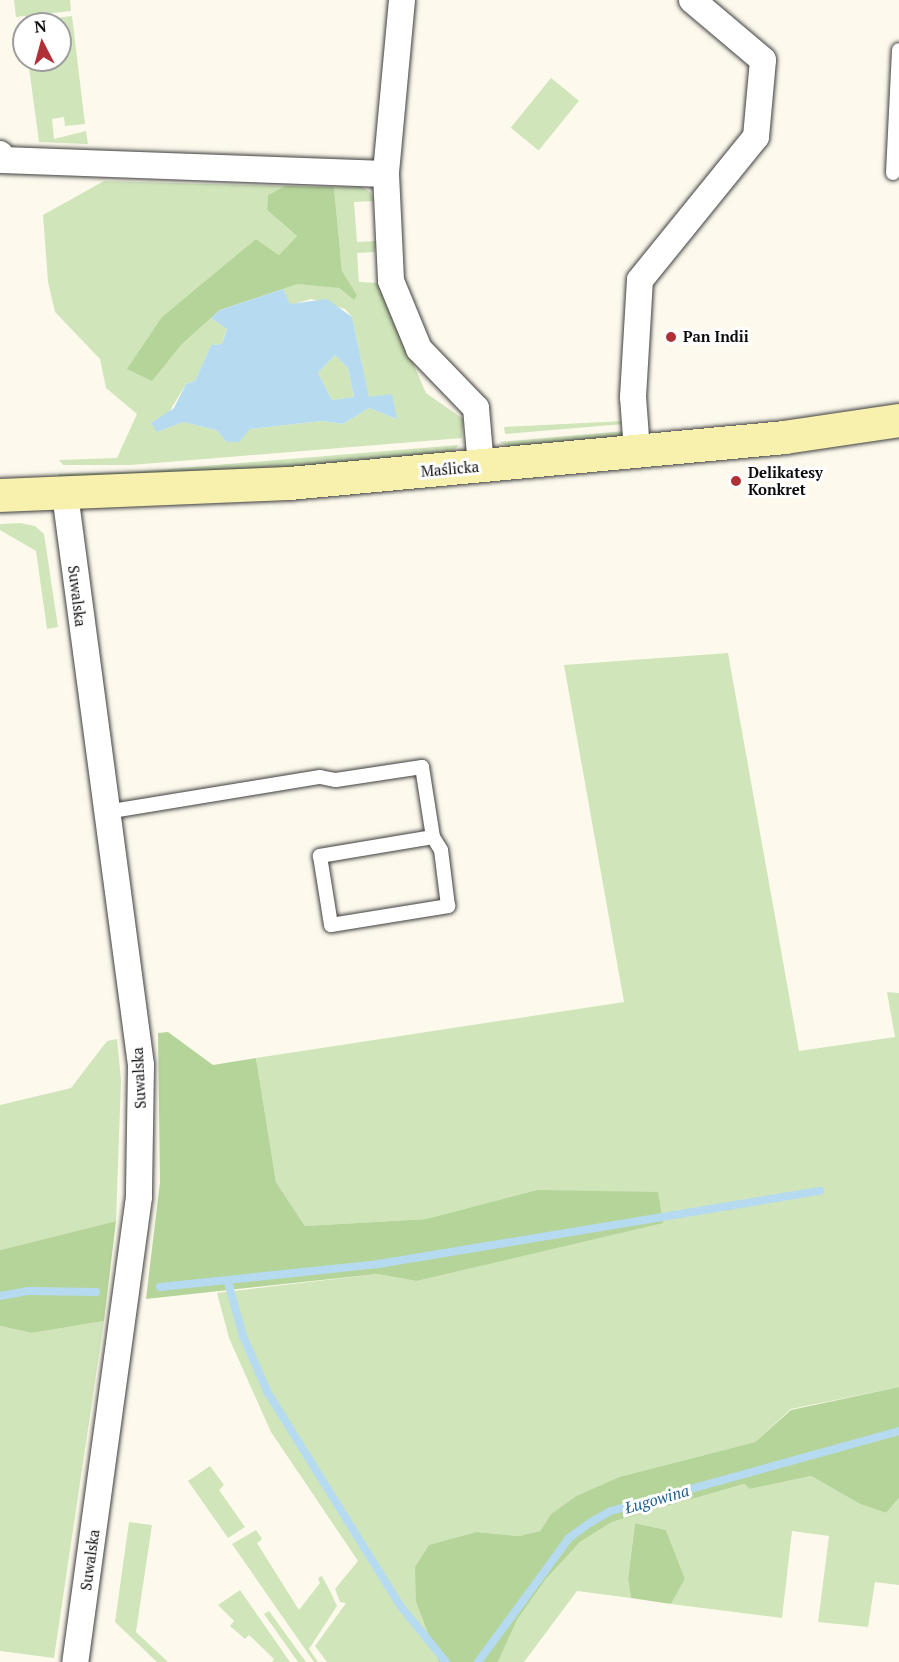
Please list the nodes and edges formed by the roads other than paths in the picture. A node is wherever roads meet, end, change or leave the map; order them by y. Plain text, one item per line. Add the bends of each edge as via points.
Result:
1 (402, 0) edge
2 (692, 0) edge
3 (899, 50) edge
4 (0, 154) edge
5 (893, 173) dead end
6 (386, 174) junction
7 (899, 420) edge
8 (637, 451) junction
9 (481, 466) junction
10 (65, 494) junction
11 (0, 495) edge
12 (106, 812) junction
13 (433, 837) junction
14 (75, 1662) edge

1 - 6 street
2 - 8 street via 764,60 756,137 640,280 633,397
3 - 5 lane
4 - 6 street via 2,160
6 - 9 street via 391,281 419,349 476,408
7 - 8 street, Maślicka via 784,437
8 - 9 street, Maślicka
9 - 10 street, Maślicka via 204,489
10 - 11 street, Maślicka
10 - 12 street, Suwalska
12 - 13 lane via 320,777 336,780 422,767
12 - 14 street, Suwalska via 141,1065 139,1197
13 - 13 lane via 320,856 331,926 448,906 441,850

